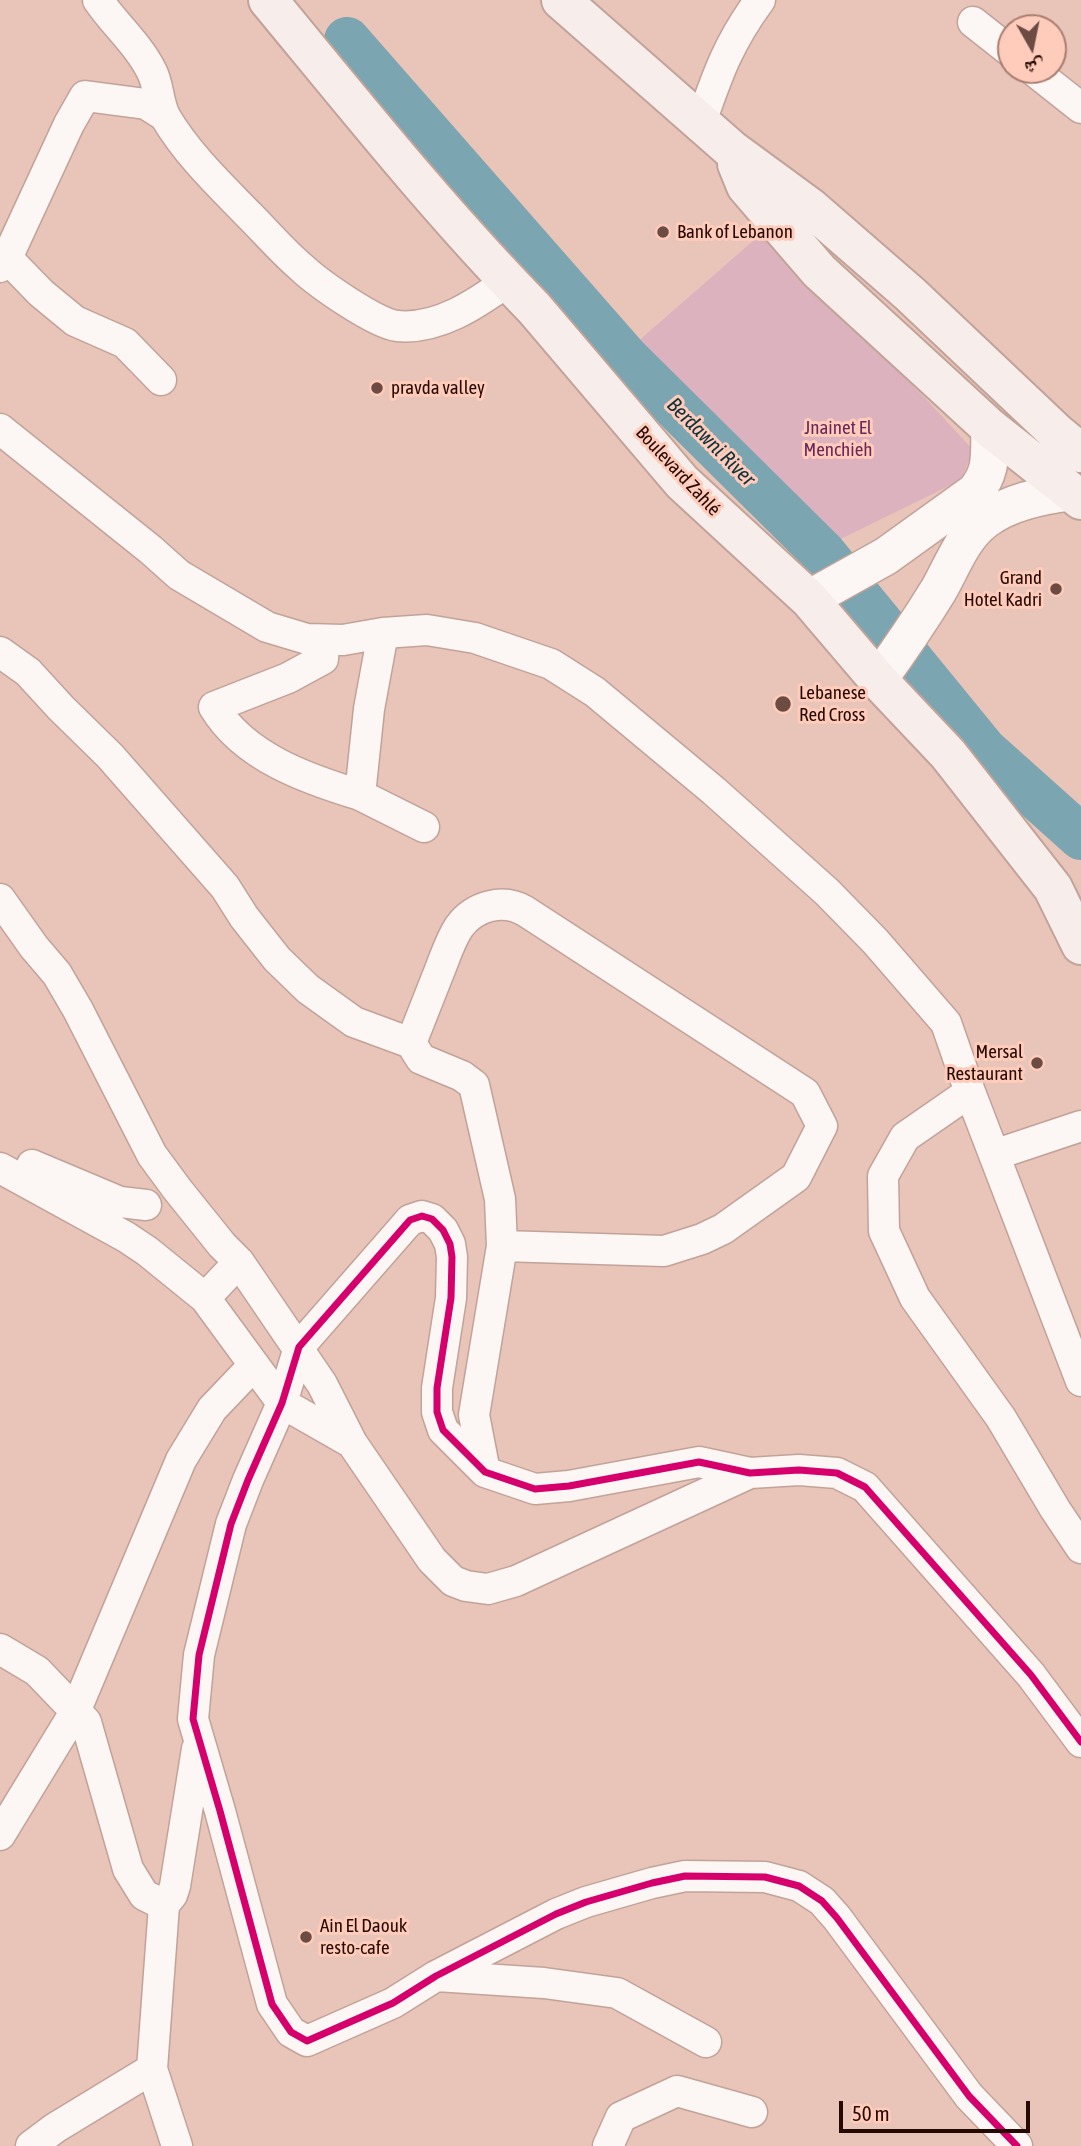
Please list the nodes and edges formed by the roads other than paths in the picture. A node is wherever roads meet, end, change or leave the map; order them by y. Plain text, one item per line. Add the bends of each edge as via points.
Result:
1 (98, 0) edge
2 (268, 0) edge
3 (561, 0) edge
4 (760, 0) edge
5 (973, 22) dead end
6 (997, 41) edge
7 (1051, 84) edge
8 (1081, 108) edge
9 (165, 116) junction
10 (701, 122) junction
11 (732, 150) junction
12 (4, 262) edge
13 (508, 281) junction
14 (161, 380) dead end
15 (990, 428) junction
16 (0, 429) edge
17 (1081, 453) edge
18 (1076, 496) edge
19 (889, 554) junction
20 (937, 593) junction
21 (817, 595) junction
22 (383, 633) junction
23 (324, 640) junction
24 (0, 652) edge
25 (886, 670) junction
26 (360, 794) junction
27 (424, 827) dead end
28 (0, 899) edge
29 (1081, 945) edge
30 (411, 1043) junction
31 (970, 1092) junction
32 (1081, 1126) edge
33 (0, 1148) edge
34 (995, 1155) junction
35 (0, 1168) edge
36 (177, 1189) junction
37 (146, 1205) junction
38 (138, 1246) junction
39 (502, 1246) junction
40 (239, 1262) junction
41 (205, 1298) junction
42 (299, 1347) junction
43 (254, 1365) junction
44 (1081, 1381) edge
45 (282, 1403) junction
46 (352, 1443) junction
47 (485, 1472) junction
48 (750, 1473) junction
49 (1081, 1548) edge
50 (0, 1649) edge
51 (75, 1712) junction
52 (198, 1742) junction
53 (1081, 1742) edge
54 (0, 1835) edge
55 (164, 1905) junction
56 (436, 1976) junction
57 (706, 2042) dead end
58 (152, 2069) junction
59 (752, 2112) dead end
60 (31, 2146) edge
61 (177, 2146) edge
62 (608, 2146) edge
63 (1017, 2146) edge

1 - 9 street via 152,73
2 - 13 main road, Boulevard Zahlé
3 - 10 main road
4 - 10 street via 728,50
5 - 6 street
7 - 8 street
9 - 12 street via 146,104 85,96
9 - 13 street via 191,153 303,270 382,322 414,326 460,313
10 - 11 main road
11 - 15 main road via 746,186 819,271
11 - 17 main road via 811,208
12 - 14 street via 75,321 125,342
13 - 21 main road, Boulevard Zahlé via 682,482
15 - 18 main road
15 - 19 street via 985,480
16 - 23 street via 179,575 267,627
18 - 20 street via 1033,498 986,519 971,532
19 - 20 street via 926,561 937,573
19 - 21 street
20 - 25 street
21 - 25 main road, Boulevard Zahlé
22 - 23 street
22 - 26 street
22 - 31 street via 427,630 475,638 551,664 595,692 714,791 875,940 946,1023
23 - 26 street via 323,659 214,707 225,724 268,758 320,783
24 - 30 street via 28,671 110,756 225,887 277,959 308,989 354,1022
25 - 29 main road, Boulevard Zahlé via 1053,888
26 - 27 street
28 - 36 street via 57,974 152,1155
30 - 39 street via 421,1059 474,1085 500,1199
30 - 39 street via 458,928 474,913 507,904 526,911 805,1093 822,1126 796,1177 702,1239 664,1251
31 - 34 street
31 - 49 street via 905,1137 883,1176 884,1231 915,1298 1001,1418
32 - 34 street
33 - 37 street via 47,1173 120,1202
34 - 44 street
35 - 38 street
36 - 37 street
36 - 40 street
37 - 38 street
38 - 41 street
39 - 47 street via 474,1415
40 - 41 street
40 - 42 street
41 - 43 street
42 - 45 street
42 - 46 street
42 - 47 street via 410,1220 432,1219 443,1230 452,1257 437,1412 443,1430
43 - 45 street
43 - 51 street via 212,1409 181,1460
45 - 46 street
45 - 52 street via 231,1524 199,1655 193,1719
46 - 48 street via 432,1560 453,1581 488,1589 516,1581
47 - 48 street via 535,1489 699,1462
48 - 53 street via 825,1472 865,1487 1031,1675
50 - 51 street via 37,1671
51 - 54 street
51 - 55 street via 86,1722 128,1870 144,1895
52 - 55 street via 175,1886
52 - 56 street via 272,2004 291,2032 307,2041 393,2003
55 - 58 street
56 - 57 street via 617,1993
56 - 63 street via 556,1914 652,1883 685,1876 765,1877 799,1886 822,1901 970,2096
58 - 60 street
58 - 61 street
59 - 62 street via 677,2091 621,2117

